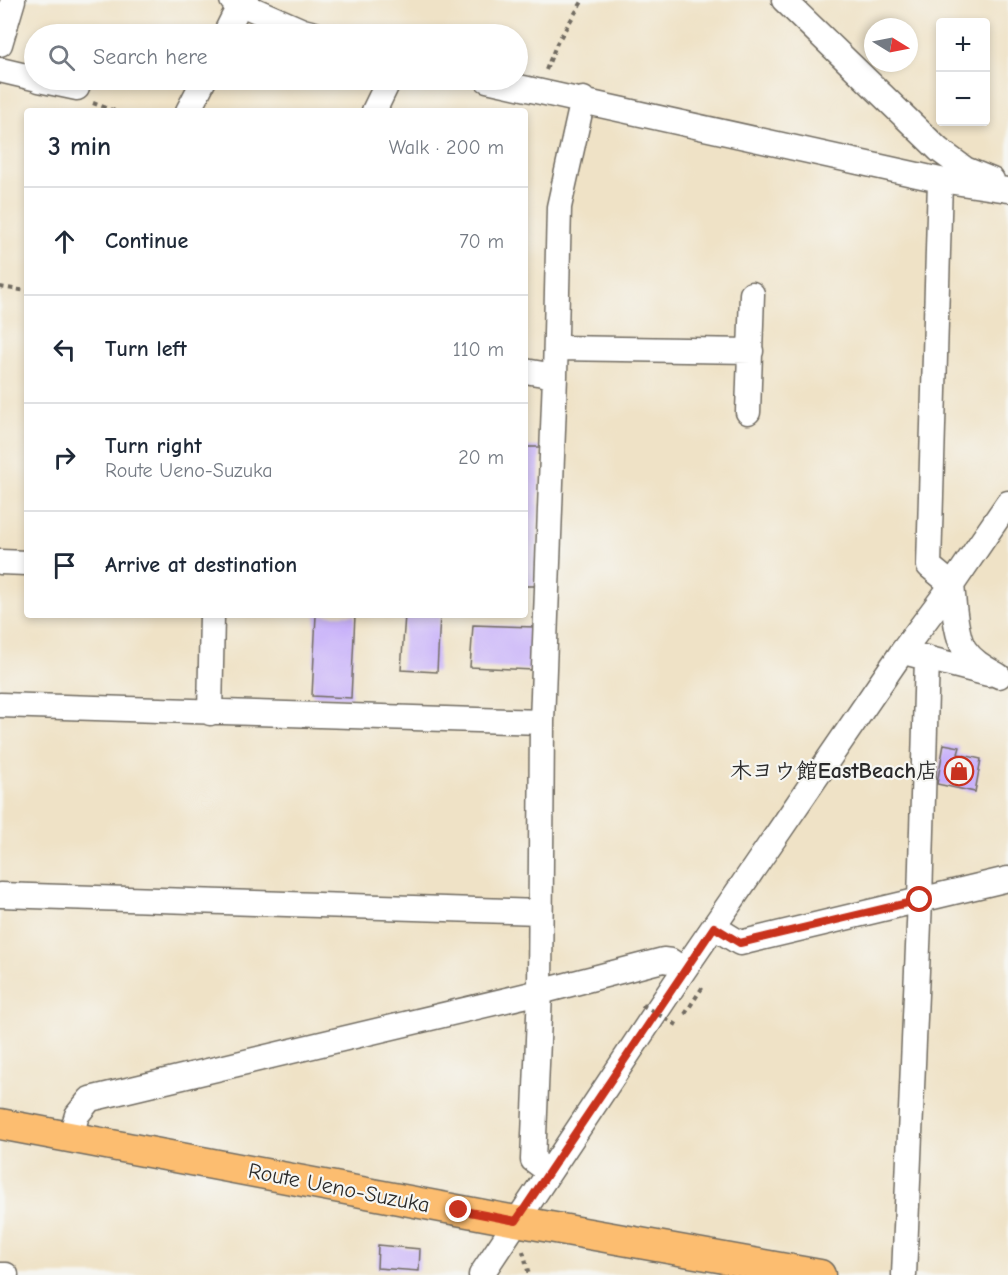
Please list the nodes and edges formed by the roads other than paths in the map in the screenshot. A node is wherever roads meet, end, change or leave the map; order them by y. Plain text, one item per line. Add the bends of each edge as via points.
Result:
1 (13, 0) edge
2 (784, 0) edge
3 (236, 2) edge
4 (228, 24) edge
5 (290, 24) edge
6 (0, 44) edge
7 (0, 70) edge
8 (24, 76) edge
9 (528, 89) edge
10 (199, 90) edge
11 (384, 90) edge
12 (583, 99) junction
13 (190, 108) edge
14 (375, 108) edge
15 (940, 180) junction
16 (1008, 189) edge
17 (752, 294) dead end
18 (556, 348) junction
19 (751, 351) junction
20 (528, 372) edge
21 (555, 376) junction
22 (748, 412) dead end
23 (1008, 503) edge
24 (0, 562) edge
25 (24, 563) edge
26 (952, 585) junction
27 (212, 618) edge
28 (902, 652) junction
29 (927, 658) junction
30 (1004, 677) edge
31 (0, 705) edge
32 (210, 713) junction
33 (542, 722) junction
34 (1008, 879) edge
35 (0, 895) edge
36 (920, 900) junction
37 (539, 912) junction
38 (714, 927) junction
39 (684, 970) junction
40 (540, 992) junction
41 (0, 1124) edge
42 (70, 1138) junction
43 (549, 1172) junction
44 (516, 1221) junction
45 (0, 1275) edge
46 (6, 1275) edge
47 (481, 1275) edge
48 (820, 1275) edge
49 (904, 1275) edge

1 - 6 street
2 - 16 street via 939,150 965,169
3 - 4 street
3 - 5 street
7 - 8 street
9 - 12 street
10 - 13 street
11 - 14 street
12 - 15 street
12 - 18 street via 559,207
15 - 16 street
15 - 26 street via 929,566
17 - 19 street
18 - 19 street
18 - 21 street
19 - 22 street
20 - 21 street
21 - 33 street
23 - 26 street
24 - 25 street
26 - 28 street
26 - 30 street via 963,648 973,659
27 - 32 street
28 - 29 street
28 - 38 street
29 - 30 street
29 - 36 street
31 - 32 street
32 - 33 street
33 - 37 street
34 - 36 street
35 - 37 street
36 - 38 street via 740,943
36 - 49 street
37 - 40 street
38 - 39 street
39 - 40 street via 663,960
39 - 43 street
40 - 42 street via 90,1099 77,1115
40 - 43 street via 533,1160
41 - 42 main road, Route Ueno-Suzuka
42 - 44 main road, Route Ueno-Suzuka
43 - 44 street
44 - 47 street
44 - 48 main road, Route Ueno-Suzuka
45 - 46 street

